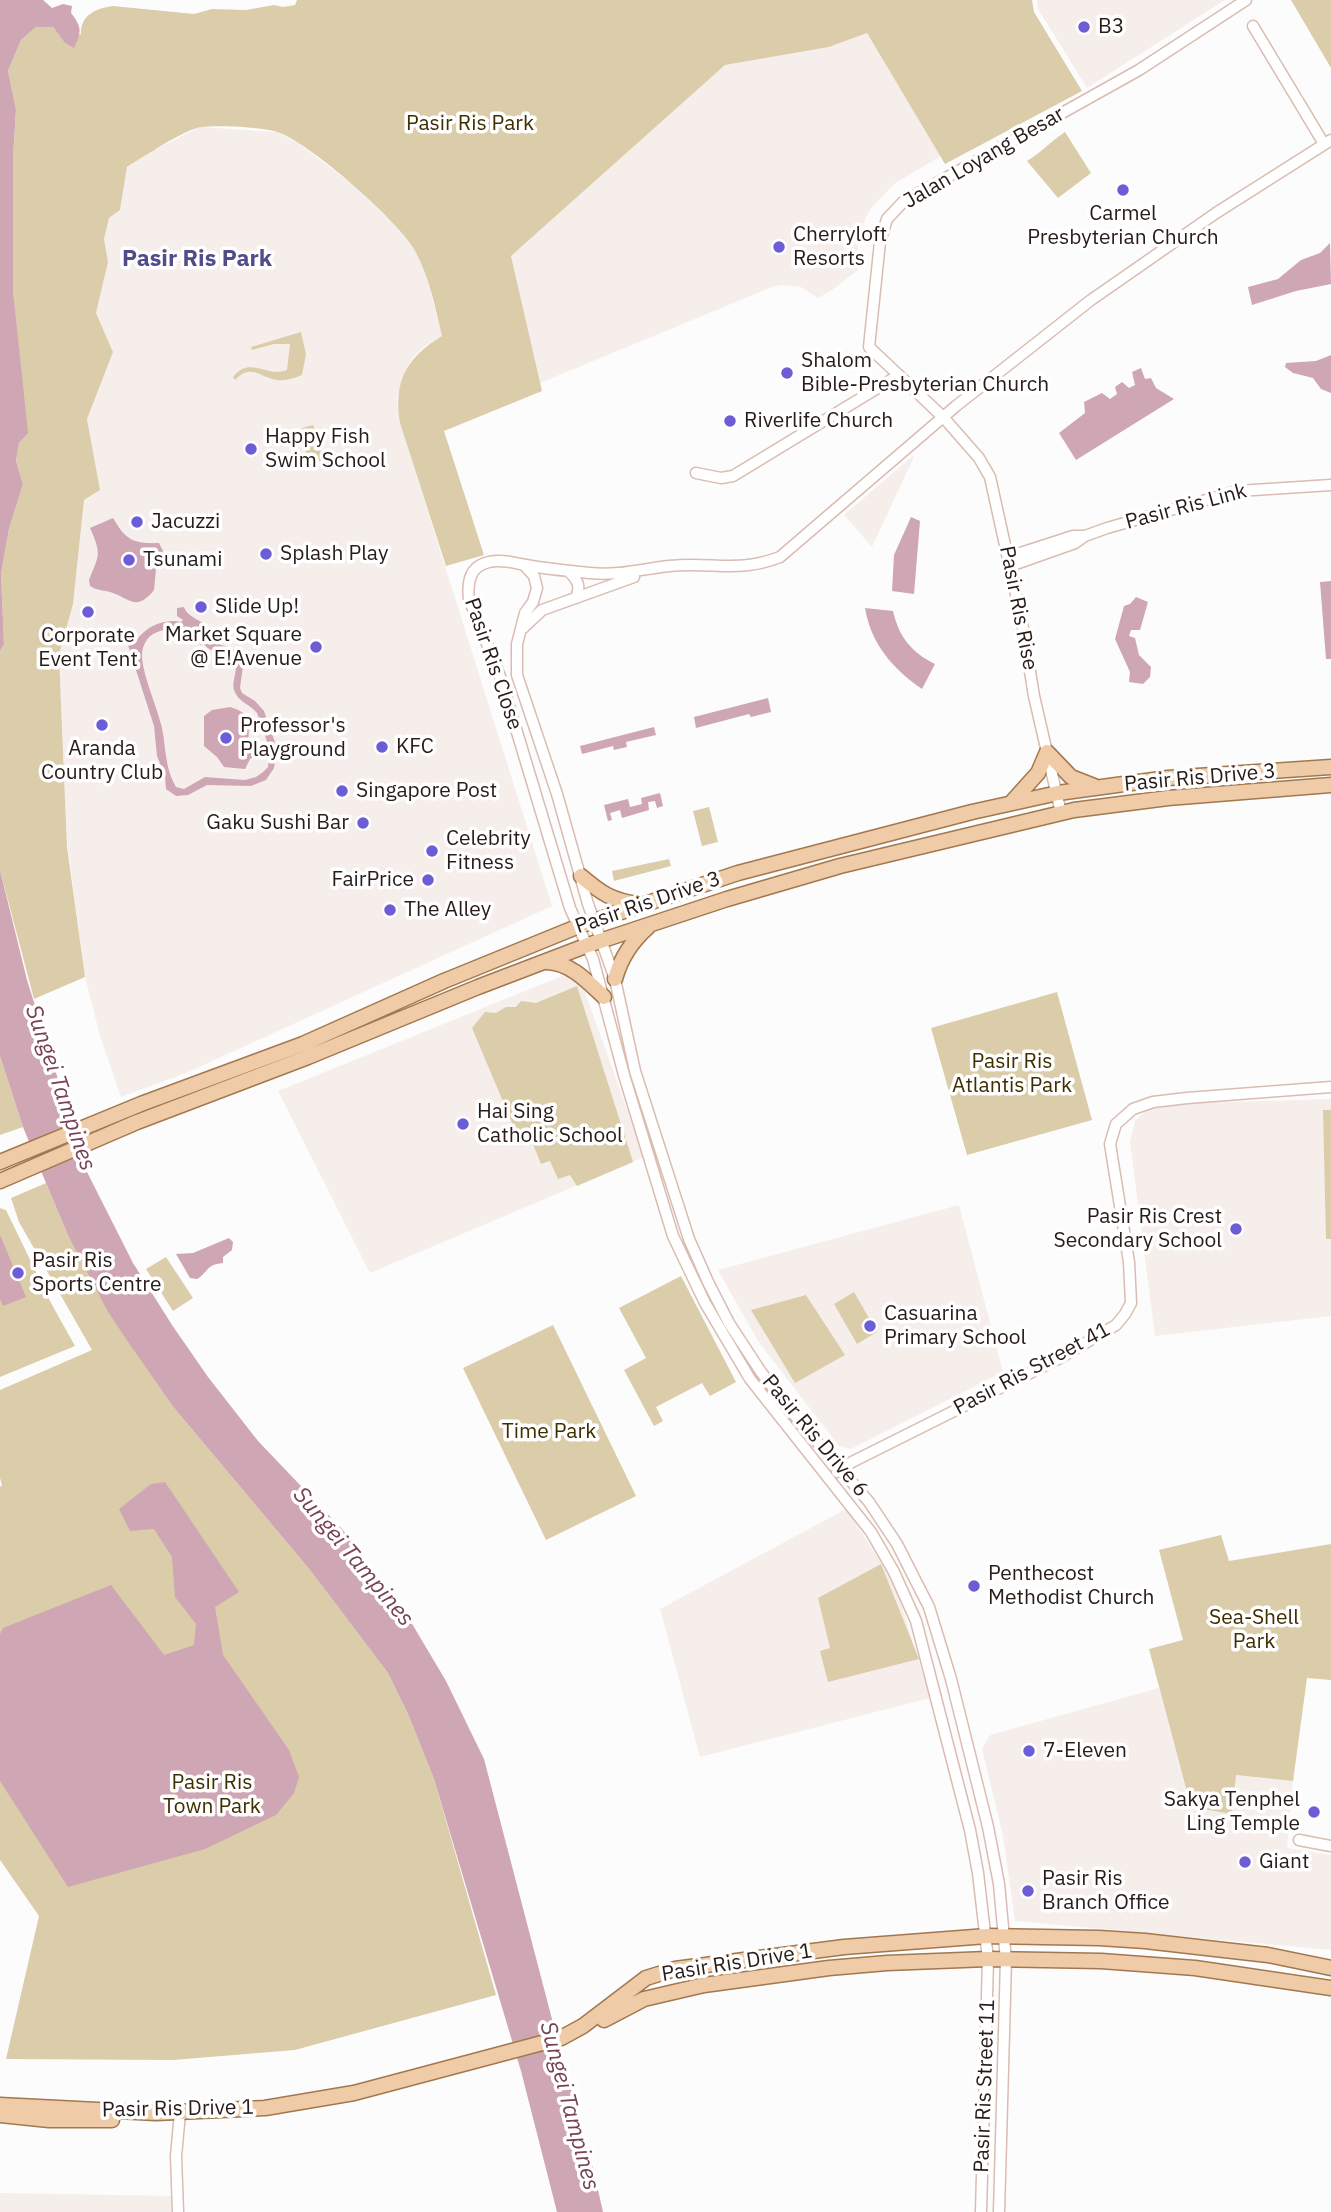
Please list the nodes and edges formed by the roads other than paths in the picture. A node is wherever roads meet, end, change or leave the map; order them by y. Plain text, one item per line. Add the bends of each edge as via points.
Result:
1 (1246, 0) edge
2 (1253, 26) dead end
3 (1328, 142) edge
4 (899, 376) junction
5 (944, 418) junction
6 (696, 473) dead end
7 (1331, 485) edge
8 (1009, 561) junction
9 (524, 565) junction
10 (653, 569) junction
11 (568, 571) junction
12 (576, 598) junction
13 (522, 629) junction
14 (1047, 752) junction
15 (1331, 767) edge
16 (1331, 785) edge
17 (1100, 788) junction
18 (1058, 793) junction
19 (1010, 803) junction
20 (562, 812) junction
21 (1061, 813) junction
22 (542, 817) junction
23 (581, 876) junction
24 (644, 904) junction
25 (594, 920) junction
26 (652, 923) junction
27 (579, 926) junction
28 (594, 943) junction
29 (545, 961) junction
30 (615, 978) junction
31 (604, 997) junction
32 (1331, 1087) edge
33 (29, 1150) junction
34 (0, 1162) edge
35 (35, 1166) junction
36 (0, 1181) edge
37 (840, 1470) junction
38 (829, 1478) junction
39 (1299, 1840) dead end
40 (1331, 1846) edge
41 (986, 1936) junction
42 (1005, 1936) junction
43 (988, 1959) junction
44 (1006, 1960) junction
45 (1331, 1968) edge
46 (1331, 1989) edge
47 (562, 2040) junction
48 (0, 2105) edge
49 (0, 2115) edge
50 (179, 2117) junction
51 (178, 2212) edge
52 (981, 2212) edge
53 (999, 2212) edge

1 - 4 street, Jalan Loyang Besar via 1139,70 903,202 887,219 880,242 869,347
2 - 3 street
3 - 5 street via 1134,269
4 - 5 street, Jalan Loyang Besar
4 - 6 street via 733,476
5 - 8 street, Pasir Ris Rise via 990,477
5 - 10 street via 780,557 740,567 671,565
7 - 8 street, Pasir Ris Link via 1238,491 1073,536
8 - 14 street, Pasir Ris Rise
9 - 11 street
9 - 13 street, Pasir Ris Close via 537,588
9 - 22 street, Pasir Ris Close via 490,561 470,575 468,588
10 - 11 street via 618,575
10 - 12 street
11 - 12 street via 579,584
12 - 13 street via 542,610
13 - 20 street, Pasir Ris Close via 517,675
14 - 17 main road via 1071,776
14 - 18 street, Pasir Ris Rise
14 - 19 main road via 1038,774
15 - 17 main road, Pasir Ris Drive 3 via 1168,778
16 - 21 main road, Pasir Ris Drive 3 via 1168,798
17 - 18 main road, Pasir Ris Drive 3
18 - 19 main road, Pasir Ris Drive 3
18 - 21 street, Pasir Ris Rise
19 - 24 main road, Pasir Ris Drive 3 via 764,866
20 - 22 street
20 - 23 street, Pasir Ris Close
21 - 26 main road, Pasir Ris Drive 3 via 840,866
22 - 27 street, Pasir Ris Close
23 - 24 main road via 617,901
23 - 25 street, Pasir Ris Close
24 - 25 main road, Pasir Ris Drive 3
25 - 27 main road, Pasir Ris Drive 3
25 - 28 street, Pasir Ris Drive 6
26 - 28 main road, Pasir Ris Drive 3
26 - 30 main road via 629,946
27 - 28 street, Pasir Ris Drive 6
27 - 33 main road, Pasir Ris Drive 3 via 303,1044
28 - 29 main road, Pasir Ris Drive 3
28 - 30 street, Pasir Ris Drive 6
28 - 31 street, Pasir Ris Drive 6
29 - 31 main road via 575,971
29 - 35 main road, Pasir Ris Drive 3
30 - 37 street, Pasir Ris Drive 6 via 635,1071 689,1239 708,1282 761,1372
31 - 38 street, Pasir Ris Drive 6 via 673,1236 689,1272 750,1379
32 - 37 street, Pasir Ris Street 41 via 1187,1098 1133,1109 1116,1124 1110,1144 1129,1262 1131,1303 1125,1314 1116,1325 1060,1358
33 - 34 main road, Pasir Ris Drive 3
33 - 35 main road via 28,1160
35 - 36 main road, Pasir Ris Drive 3
37 - 38 street, Pasir Ris Street 41
37 - 42 street, Pasir Ris Drive 6 via 897,1544 929,1607 988,1827
38 - 41 street, Pasir Ris Drive 6 via 871,1532 916,1621 970,1830
39 - 40 street
41 - 42 main road, Pasir Ris Drive 1
41 - 43 street, Pasir Ris Drive 6
41 - 47 main road, Pasir Ris Drive 1 via 844,1947 675,1969 646,1978
42 - 44 street, Pasir Ris Drive 6
42 - 45 main road, Pasir Ris Drive 1 via 1155,1941
43 - 44 main road, Pasir Ris Drive 1
43 - 47 main road, Pasir Ris Drive 1 via 830,1968 704,1985 644,1998
43 - 52 street, Pasir Ris Street 11
44 - 46 main road, Pasir Ris Drive 1 via 1195,1968
44 - 53 street, Pasir Ris Street 11
47 - 50 main road, Pasir Ris Drive 1 via 313,2108
48 - 50 main road, Pasir Ris Drive 1
49 - 50 main road, Pasir Ris Drive 1 via 49,2120
50 - 51 street

